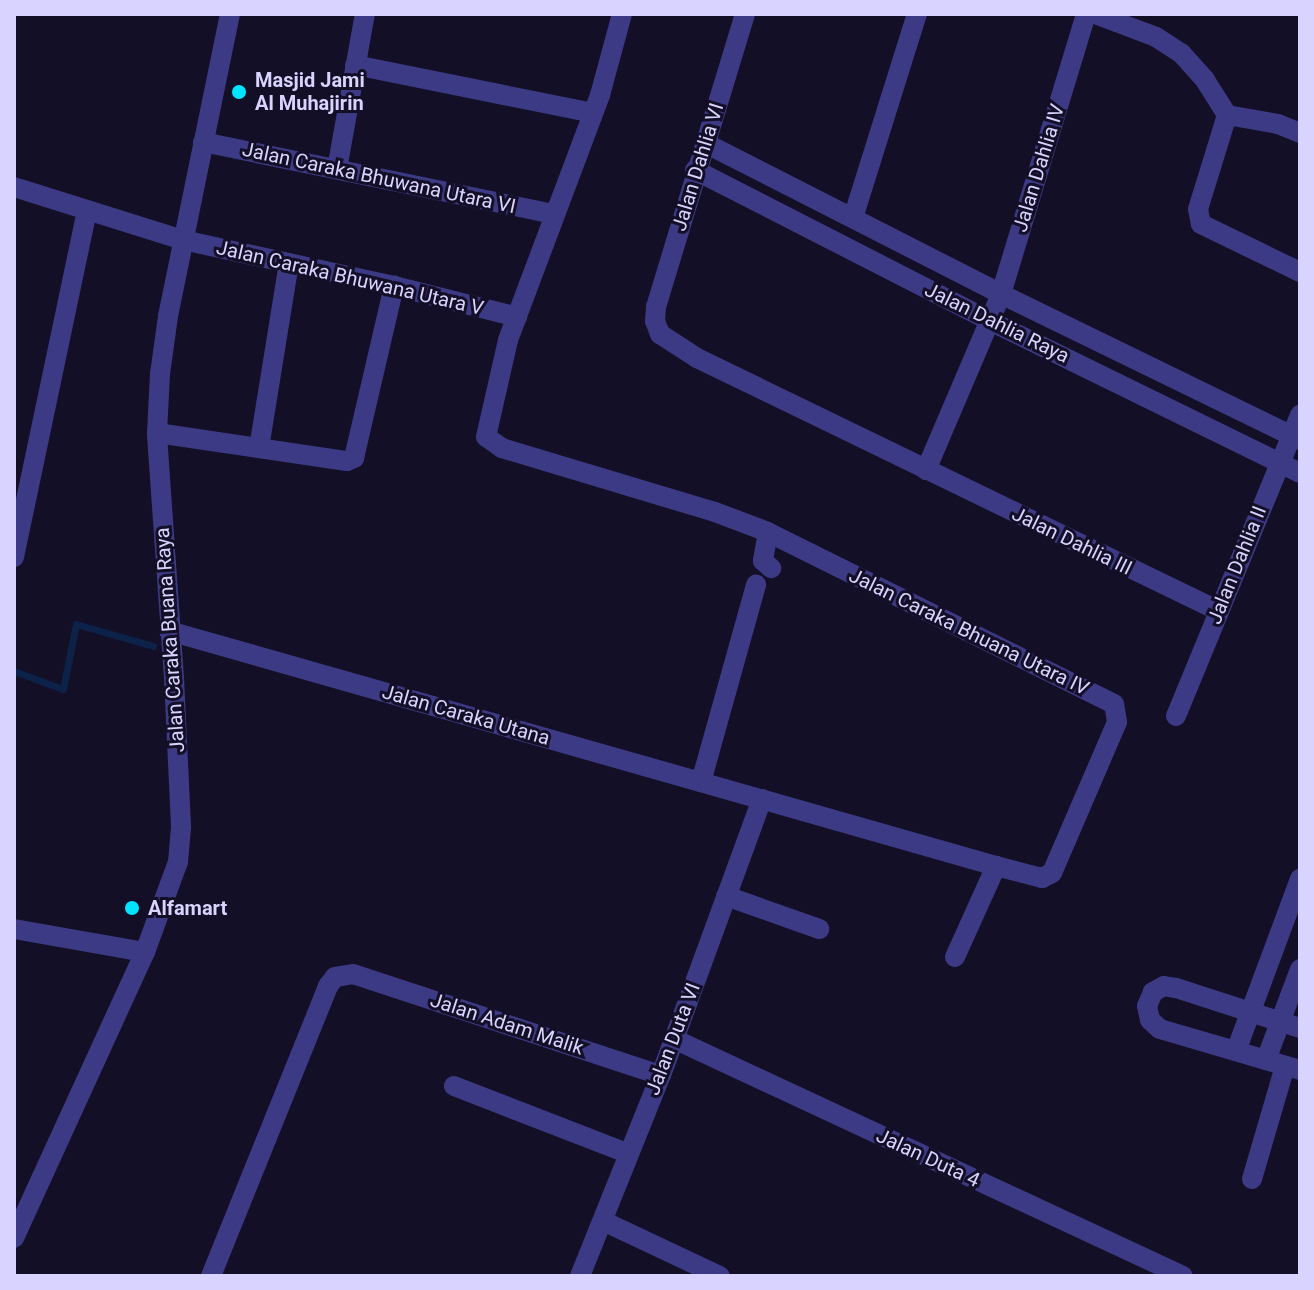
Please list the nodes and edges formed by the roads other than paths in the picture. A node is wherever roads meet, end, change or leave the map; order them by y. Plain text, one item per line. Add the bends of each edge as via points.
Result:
1 (230, 14) edge
2 (365, 14) edge
3 (622, 14) edge
4 (745, 14) edge
5 (917, 14) edge
6 (1086, 14) edge
7 (1095, 14) edge
8 (355, 65) junction
9 (593, 113) junction
10 (1227, 115) junction
11 (1300, 133) edge
12 (203, 142) junction
13 (705, 143) junction
14 (337, 169) junction
15 (695, 170) junction
16 (14, 187) edge
17 (87, 211) junction
18 (555, 214) junction
19 (853, 218) junction
20 (183, 240) junction
21 (289, 263) junction
22 (1300, 272) edge
23 (394, 286) junction
24 (1001, 294) junction
25 (517, 317) junction
26 (988, 320) junction
27 (655, 321) joint
28 (1300, 415) edge
29 (157, 433) junction
30 (1296, 438) edge
31 (259, 448) junction
32 (1279, 461) junction
33 (926, 470) junction
34 (1300, 473) edge
35 (768, 532) junction
36 (14, 557) edge
37 (771, 568) dead end
38 (756, 585) dead end
39 (1219, 611) junction
40 (170, 639) junction
41 (1176, 716) dead end
42 (701, 782) junction
43 (762, 799) junction
44 (996, 866) junction
45 (1300, 879) edge
46 (726, 896) junction
47 (14, 929) edge
48 (819, 929) dead end
49 (145, 952) junction
50 (955, 957) dead end
51 (1300, 969) edge
52 (1248, 1011) junction
53 (1290, 1025) edge
54 (674, 1039) junction
55 (1236, 1051) junction
56 (1284, 1066) edge
57 (661, 1075) junction
58 (454, 1086) dead end
59 (627, 1153) junction
60 (1252, 1179) dead end
61 (603, 1221) junction
62 (14, 1238) edge
63 (211, 1276) edge
64 (580, 1276) edge
65 (720, 1276) edge
66 (1183, 1276) edge

1 - 12 street, Jalan Caraka Buana Raya
2 - 8 street
3 - 9 street
4 - 13 street, Jalan Dahlia VI
5 - 19 street
6 - 24 street, Jalan Dahlia IV
7 - 10 street via 1156,37 1181,53
8 - 9 street
8 - 14 street
9 - 18 street
10 - 11 street
10 - 22 street via 1198,209 1201,224
12 - 14 street, Jalan Caraka Bhuwana Utara VI
12 - 20 street, Jalan Caraka Buana Raya
13 - 15 street, Jalan Dahlia VI
13 - 19 street, Jalan Dahlia Raya
14 - 18 street, Jalan Caraka Bhuwana Utara VI
15 - 26 street, Jalan Dahlia Raya
15 - 27 street, Jalan Dahlia VI
16 - 17 street, Jalan Caraka Bhuwana Utara V
17 - 20 street, Jalan Caraka Bhuwana Utara V
17 - 36 street
18 - 25 street
19 - 24 street, Jalan Dahlia Raya
20 - 21 street, Jalan Caraka Bhuwana Utara V
20 - 29 street, Jalan Caraka Buana Raya via 160,374
21 - 23 street, Jalan Caraka Bhuwana Utara V
21 - 31 street
23 - 25 street, Jalan Caraka Bhuwana Utara V
23 - 31 street via 354,458
24 - 26 street, Jalan Dahlia IV
24 - 30 street, Jalan Dahlia Raya
25 - 35 street, Jalan Caraka Bhuana Utara IV via 486,429 491,444
26 - 32 street, Jalan Dahlia Raya
26 - 33 street
27 - 33 street, Jalan Dahlia III via 660,334 686,352
28 - 30 street, Jalan Dahlia II
29 - 31 street
29 - 40 street, Jalan Caraka Buana Raya
30 - 32 street, Jalan Dahlia II
32 - 34 street, Jalan Dahlia Raya
32 - 39 street, Jalan Dahlia II
33 - 39 street, Jalan Dahlia III
35 - 37 street via 763,561
35 - 44 street, Jalan Caraka Bhuana Utara IV via 1114,704 1117,722 1052,873 1042,878
38 - 42 street
39 - 41 street, Jalan Dahlia II
40 - 42 street, Jalan Caraka Utana
40 - 49 street, Jalan Caraka Buana Raya via 181,826 178,862
42 - 43 street, Jalan Caraka Utana
43 - 44 street, Jalan Caraka Bhuana Utara IV
43 - 46 street, Jalan Duta VI
44 - 50 street
45 - 52 street
46 - 48 street
46 - 54 street, Jalan Duta VI
47 - 49 street
49 - 62 street, Jalan Caraka Buana Raya
51 - 53 street
52 - 53 street
52 - 55 street
52 - 55 street via 1164,986 1153,992 1147,1006 1150,1020 1160,1029
53 - 56 street
54 - 57 street, Jalan Duta VI
54 - 66 street, Jalan Duta 4
55 - 56 street
56 - 60 street
57 - 59 street, Jalan Duta VI
57 - 63 street, Jalan Adam Malik via 353,974 335,977
58 - 59 street
59 - 61 street, Jalan Duta VI
61 - 64 street, Jalan Duta VI
61 - 65 street

